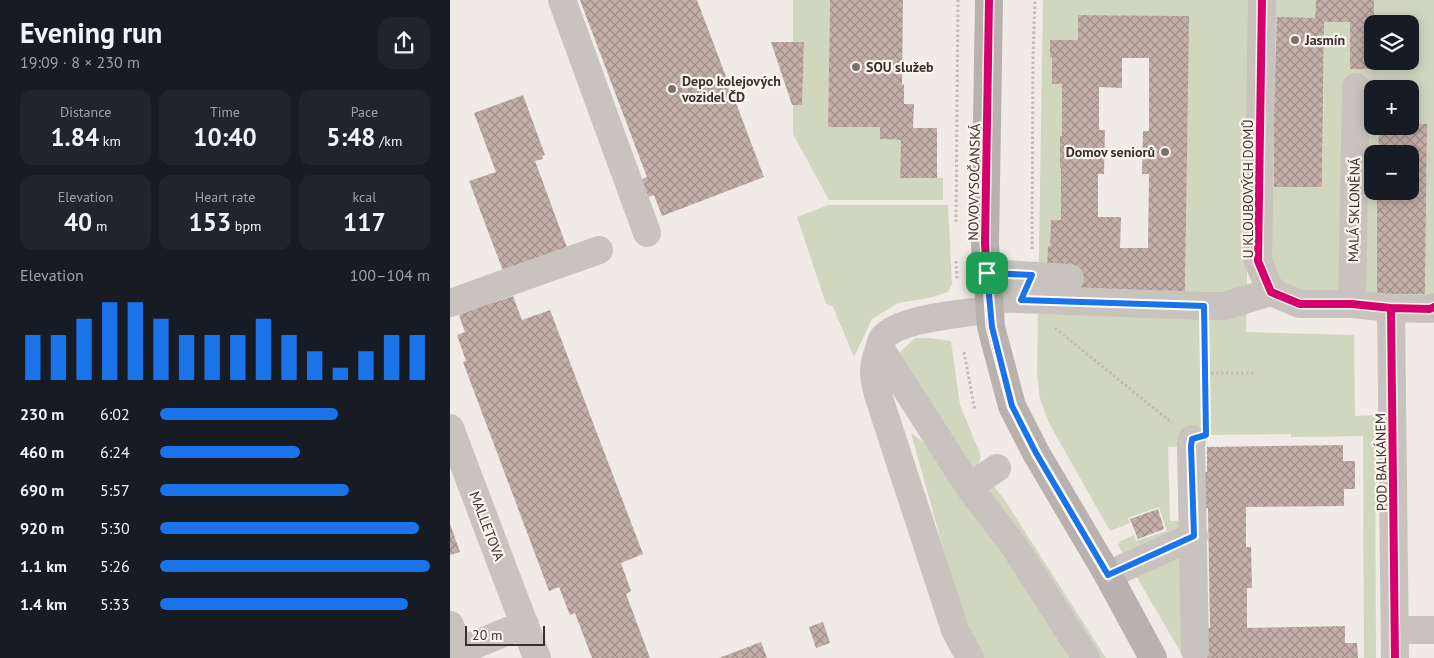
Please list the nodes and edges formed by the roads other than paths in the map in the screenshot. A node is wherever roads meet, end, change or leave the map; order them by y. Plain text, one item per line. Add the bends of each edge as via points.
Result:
1 (562, 0) edge
2 (988, 0) edge
3 (1262, 0) edge
4 (1356, 87) dead end
5 (647, 233) dead end
6 (599, 250) dead end
7 (1070, 278) dead end
8 (989, 294) junction
9 (452, 296) edge
10 (1259, 296) junction
11 (1352, 304) junction
12 (1434, 307) edge
13 (1391, 308) junction
14 (880, 348) junction
15 (450, 428) edge
16 (1192, 439) road end
17 (997, 468) dead end
18 (969, 487) junction
19 (1194, 536) junction
20 (1108, 575) junction
21 (524, 624) junction
22 (450, 625) edge
23 (1396, 630) junction
24 (1434, 630) edge
25 (1195, 651) dead end
26 (461, 655) edge
27 (537, 658) edge
28 (970, 658) edge
29 (1086, 658) edge
30 (1152, 658) edge
31 (1396, 658) edge

1 - 5 street
2 - 8 main road, NOVOVYSOČANSKÁ via 985,244
3 - 10 street, U KLOUBOVÝCH DOMŮ
4 - 11 street, MALÁ SKLONĚNÁ
6 - 9 street
7 - 8 street via 1032,275
8 - 10 street via 1021,300 1204,306 1224,306
8 - 14 street via 928,319 900,326 884,338
8 - 20 main road, NOVOVYSOČANSKÁ via 992,327 1012,406
10 - 11 street via 1300,304
11 - 13 street
12 - 13 street
13 - 23 street, POD BALKÁNEM
14 - 18 street
14 - 28 street via 874,361 873,377 955,630
15 - 21 street, MALLETOVA
16 - 19 street
17 - 18 street
18 - 29 street via 1014,546
19 - 20 street
19 - 25 street
20 - 30 main road, NOVOVYSOČANSKÁ
21 - 26 street
21 - 27 street, MALLETOVA
22 - 26 street
23 - 24 street
23 - 31 street, POD BALKÁNEM

